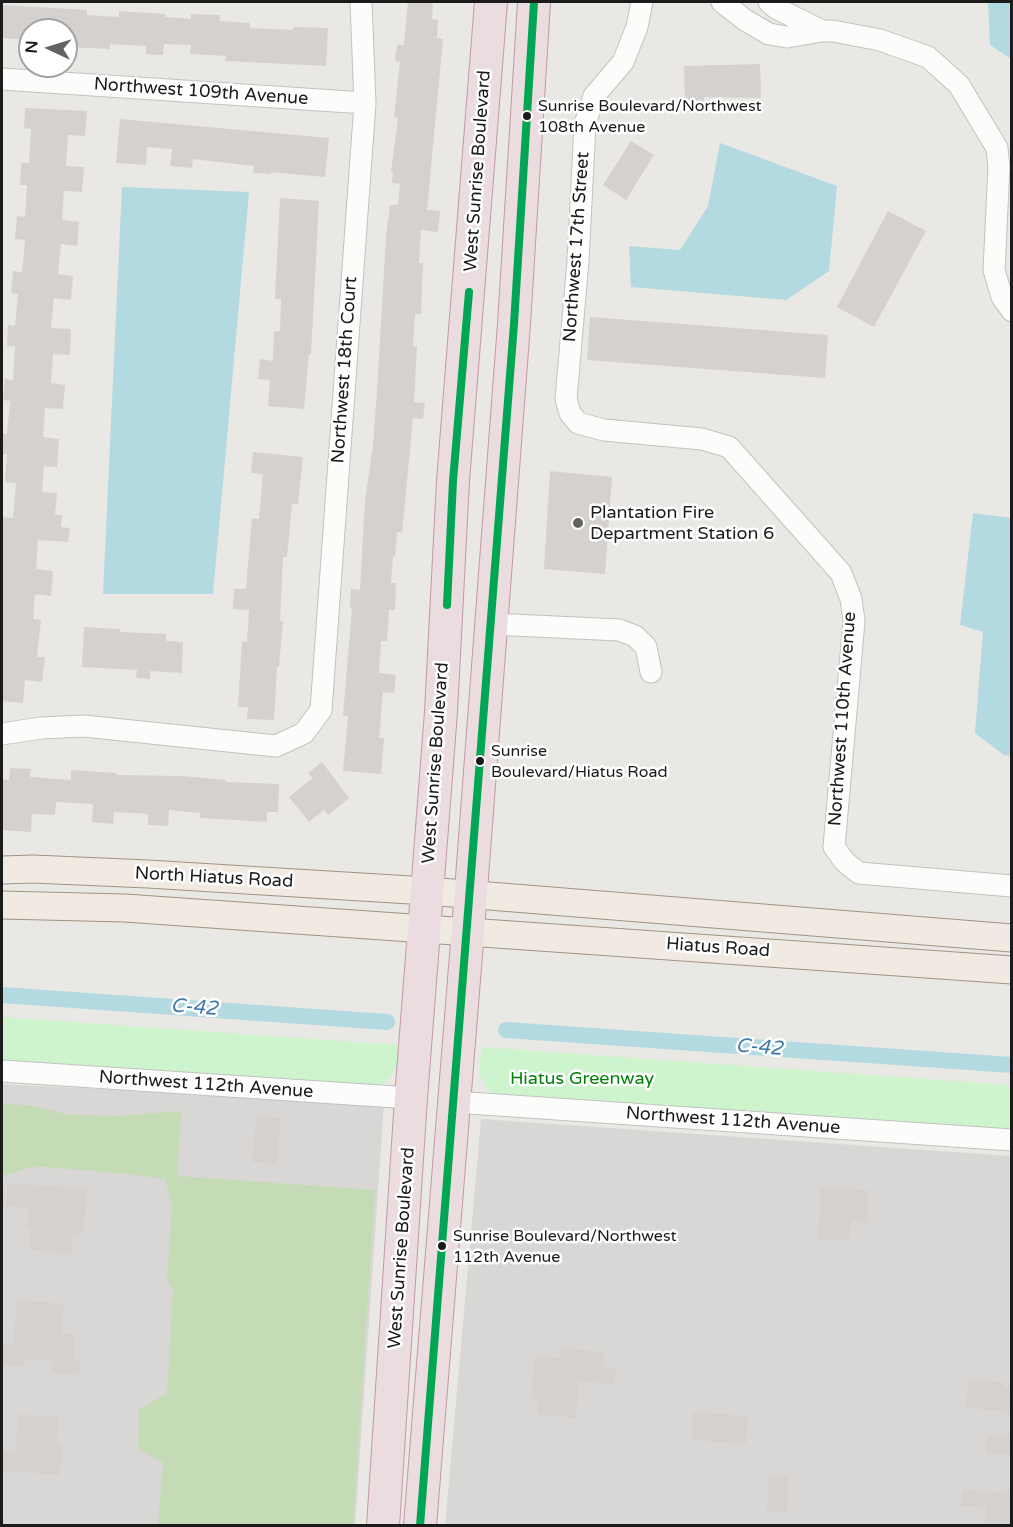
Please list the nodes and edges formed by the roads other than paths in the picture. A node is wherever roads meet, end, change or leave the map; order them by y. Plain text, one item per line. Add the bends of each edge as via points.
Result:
1 (361, 2) edge
2 (491, 2) edge
3 (534, 2) edge
4 (642, 2) edge
5 (722, 2) edge
6 (769, 2) edge
7 (822, 31) junction
8 (2, 79) edge
9 (365, 103) junction
10 (1011, 311) edge
11 (566, 399) joint
12 (491, 624) junction
13 (651, 672) dead end
14 (2, 734) edge
15 (2, 870) edge
16 (1011, 886) edge
17 (427, 891) junction
18 (471, 894) junction
19 (2, 905) edge
20 (425, 928) junction
21 (468, 930) junction
22 (1011, 938) edge
23 (1011, 970) edge
24 (2, 1071) edge
25 (411, 1098) junction
26 (454, 1102) junction
27 (1011, 1140) edge
28 (383, 1526) edge
29 (420, 1526) edge

1 - 9 street, Northwest 18th Court
2 - 17 highway, West Sunrise Boulevard via 453,482
3 - 12 highway
4 - 11 street, Northwest 17th Street via 623,62 594,96 585,124
5 - 7 street via 769,34 788,37
6 - 7 street
7 - 10 street via 880,40 928,57 959,85 997,148 994,270
8 - 9 street, Northwest 109th Avenue
9 - 14 street, Northwest 18th Court via 321,710 304,734 276,746 84,726
11 - 16 street, Northwest 110th Avenue via 578,423 604,430 702,439 729,447 841,573 854,621 834,847 846,862 859,873
12 - 13 street via 619,630 635,636 646,647
12 - 18 highway
15 - 17 main road, North Hiatus Road
17 - 18 main road, Hiatus Road
17 - 20 highway, West Sunrise Boulevard
18 - 21 highway
18 - 22 main road, Hiatus Road
19 - 20 main road, North Hiatus Road via 125,908
20 - 21 main road, Hiatus Road
20 - 25 highway, West Sunrise Boulevard
21 - 23 main road, Hiatus Road
21 - 26 highway
24 - 25 street, Northwest 112th Avenue
25 - 28 highway, West Sunrise Boulevard
26 - 27 street, Northwest 112th Avenue
26 - 29 highway

